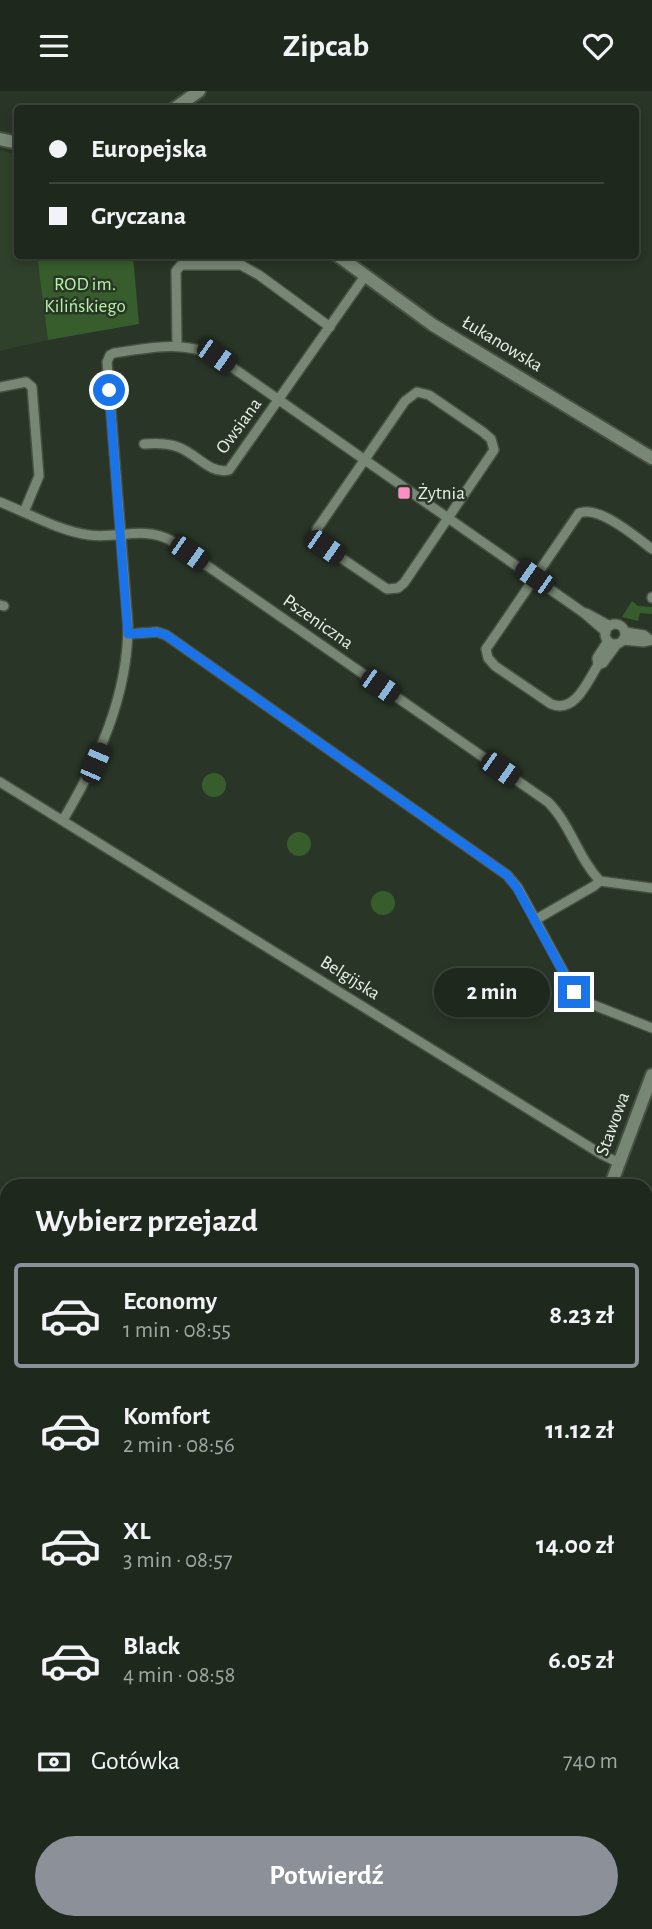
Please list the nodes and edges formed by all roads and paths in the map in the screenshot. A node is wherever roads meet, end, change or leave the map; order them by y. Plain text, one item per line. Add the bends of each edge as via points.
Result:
1 (199, 91) edge
2 (180, 105) edge
3 (342, 259) edge
4 (365, 276) junction
5 (330, 327) junction
6 (177, 345) junction
7 (0, 387) edge
8 (279, 400) junction
9 (144, 444) dead end
10 (652, 458) edge
11 (365, 459) junction
12 (0, 502) edge
13 (24, 512) junction
14 (449, 518) junction
15 (121, 535) junction
16 (652, 549) edge
17 (534, 577) junction
18 (128, 634) junction
19 (615, 636) junction
20 (651, 639) edge
21 (0, 782) edge
22 (63, 820) junction
23 (600, 881) junction
24 (652, 887) edge
25 (535, 920) junction
26 (652, 1028) edge
27 (652, 1075) edge
28 (619, 1163) junction
29 (613, 1179) edge

1 - 2 street
3 - 4 street, Łukanowska
4 - 5 street, Owsiana
4 - 10 street, Łukanowska via 433,325
5 - 6 street via 241,265 185,264 176,271
5 - 8 street, Owsiana
6 - 8 street via 216,356
6 - 15 street via 114,353 108,358
7 - 13 street via 26,381 32,387 39,476
8 - 9 street, Owsiana via 226,471 215,470 177,446
8 - 11 street
11 - 14 street
11 - 14 street via 417,392 429,395 488,436 494,446 491,457
11 - 14 street via 318,526 322,545 387,589 398,588
12 - 13 street, Pszeniczna
13 - 15 street, Pszeniczna via 82,534
14 - 17 street
15 - 18 street
15 - 23 street, Pszeniczna via 152,533 170,540 548,802
16 - 17 street via 600,513 583,511
17 - 19 street via 584,613 591,613
17 - 19 street via 488,644 488,658 495,666 561,707 571,704
18 - 22 street via 123,673 102,745
18 - 25 street via 166,635 507,875
19 - 20 street via 644,642
21 - 22 street, Belgijska
22 - 28 street, Belgijska
23 - 24 street
23 - 25 street
25 - 26 street via 576,995
27 - 28 street, Stawowa
28 - 29 street, Stawowa

